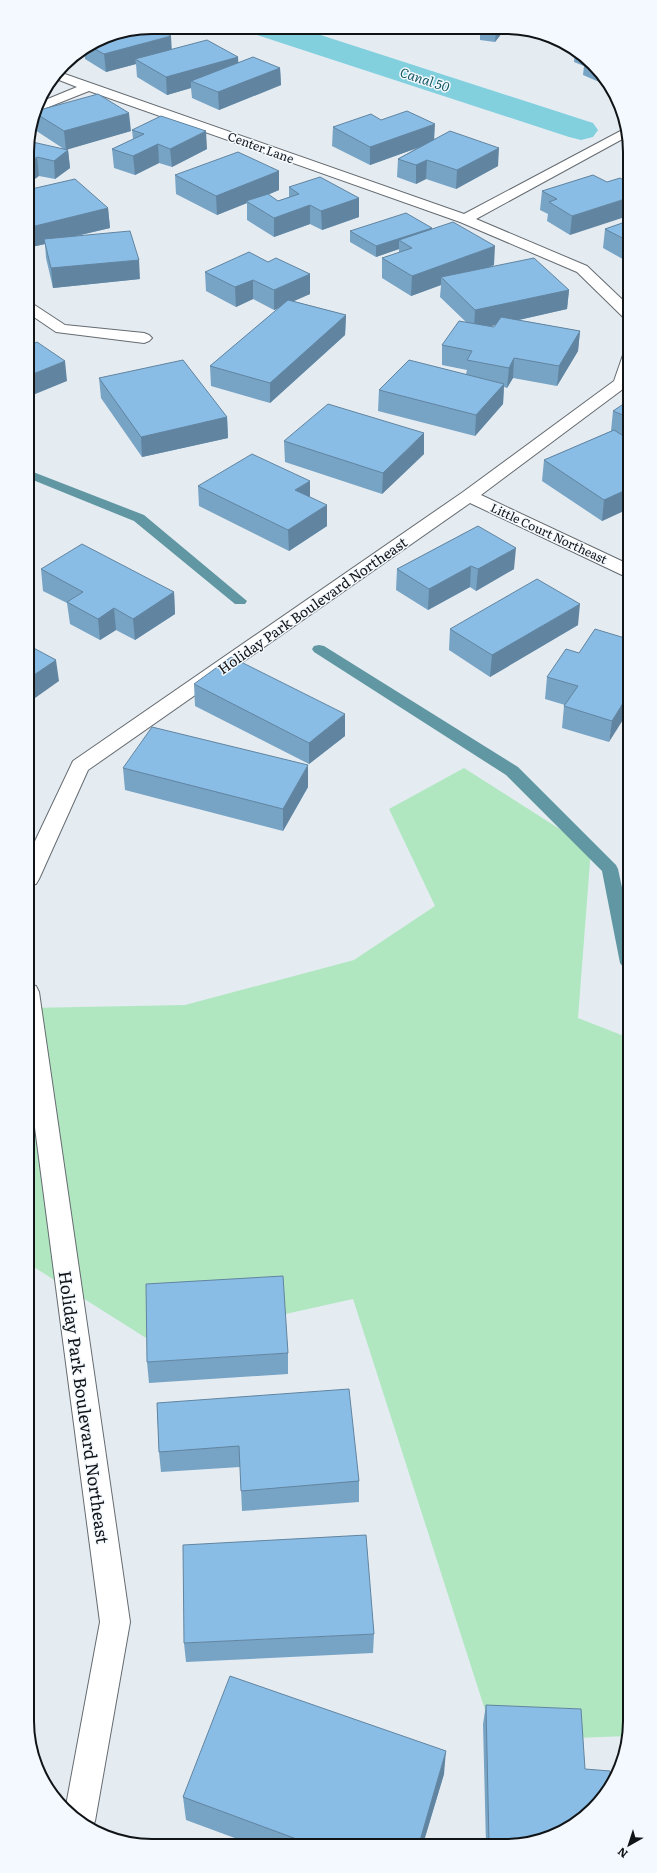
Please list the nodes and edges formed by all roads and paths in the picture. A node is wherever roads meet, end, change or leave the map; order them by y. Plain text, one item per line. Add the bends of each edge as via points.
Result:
1 (61, 77) edge
2 (89, 86) junction
3 (44, 105) edge
4 (622, 133) edge
5 (464, 219) junction
6 (623, 309) edge
7 (34, 311) edge
8 (144, 338) dead end
9 (623, 374) edge
10 (469, 496) junction
11 (623, 569) edge
12 (34, 866) edge
13 (34, 1035) edge
14 (81, 1815) edge

1 - 2 street, Center Lane
2 - 3 street
2 - 5 street, Center Lane
4 - 5 street
5 - 6 street via 582,268
7 - 8 street via 61,329
9 - 10 street, Holiday Park Boulevard Northeast via 620,383
10 - 11 street, Little Court Northeast
10 - 12 street, Holiday Park Boulevard Northeast via 80,766
13 - 14 street, Holiday Park Boulevard Northeast via 115,1622

